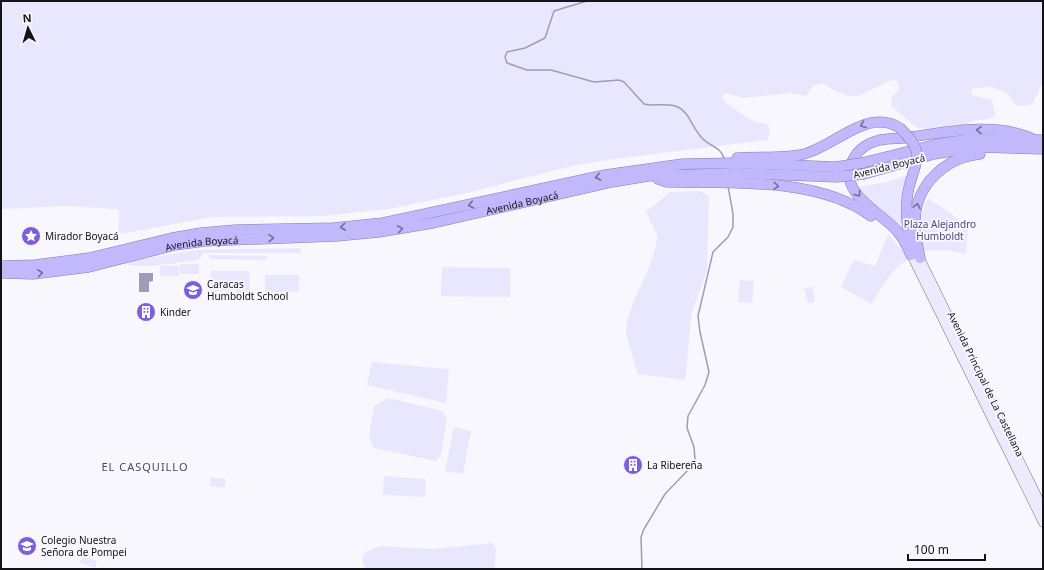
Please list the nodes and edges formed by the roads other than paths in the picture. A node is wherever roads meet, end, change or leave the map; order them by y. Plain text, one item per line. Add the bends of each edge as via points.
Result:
1 (1031, 138) junction
2 (1043, 140) edge
3 (1005, 148) junction
4 (1043, 149) edge
5 (736, 169) junction
6 (710, 170) junction
7 (837, 172) junction
8 (915, 256) junction
9 (1, 266) edge
10 (1, 274) edge
11 (1043, 508) edge
12 (1043, 523) edge

1 - 2 highway, Avenida Boyacá
1 - 7 highway, Avenida Boyacá, bridge via 972,139 945,143 862,163
1 -> 8 highway via 996,131 960,130 880,140 857,153 849,170 853,187 868,207 898,232
3 - 4 highway, Avenida Boyacá
3 - 7 highway, Avenida Boyacá, bridge via 976,147 934,154 864,174
8 -> 3 highway via 915,216 917,203 926,184 958,159
5 - 6 highway
5 - 6 highway, Avenida Boyacá
5 - 7 highway, Avenida Boyacá
5 -> 8 highway via 839,197 869,214
8 -> 5 highway, bridge via 906,217 906,201 917,162 917,152 912,140 900,128 888,123 873,122 805,154
6 -> 9 highway, Avenida Boyacá via 692,163 598,177 383,224 201,233 89,258 35,266
10 -> 6 highway, Avenida Boyacá via 33,274 89,267 175,245 205,241 379,232 433,223 612,182 653,176 667,182
8 - 11 street, Avenida Principal de La Castellana
8 - 12 street, Avenida Principal de La Castellana

